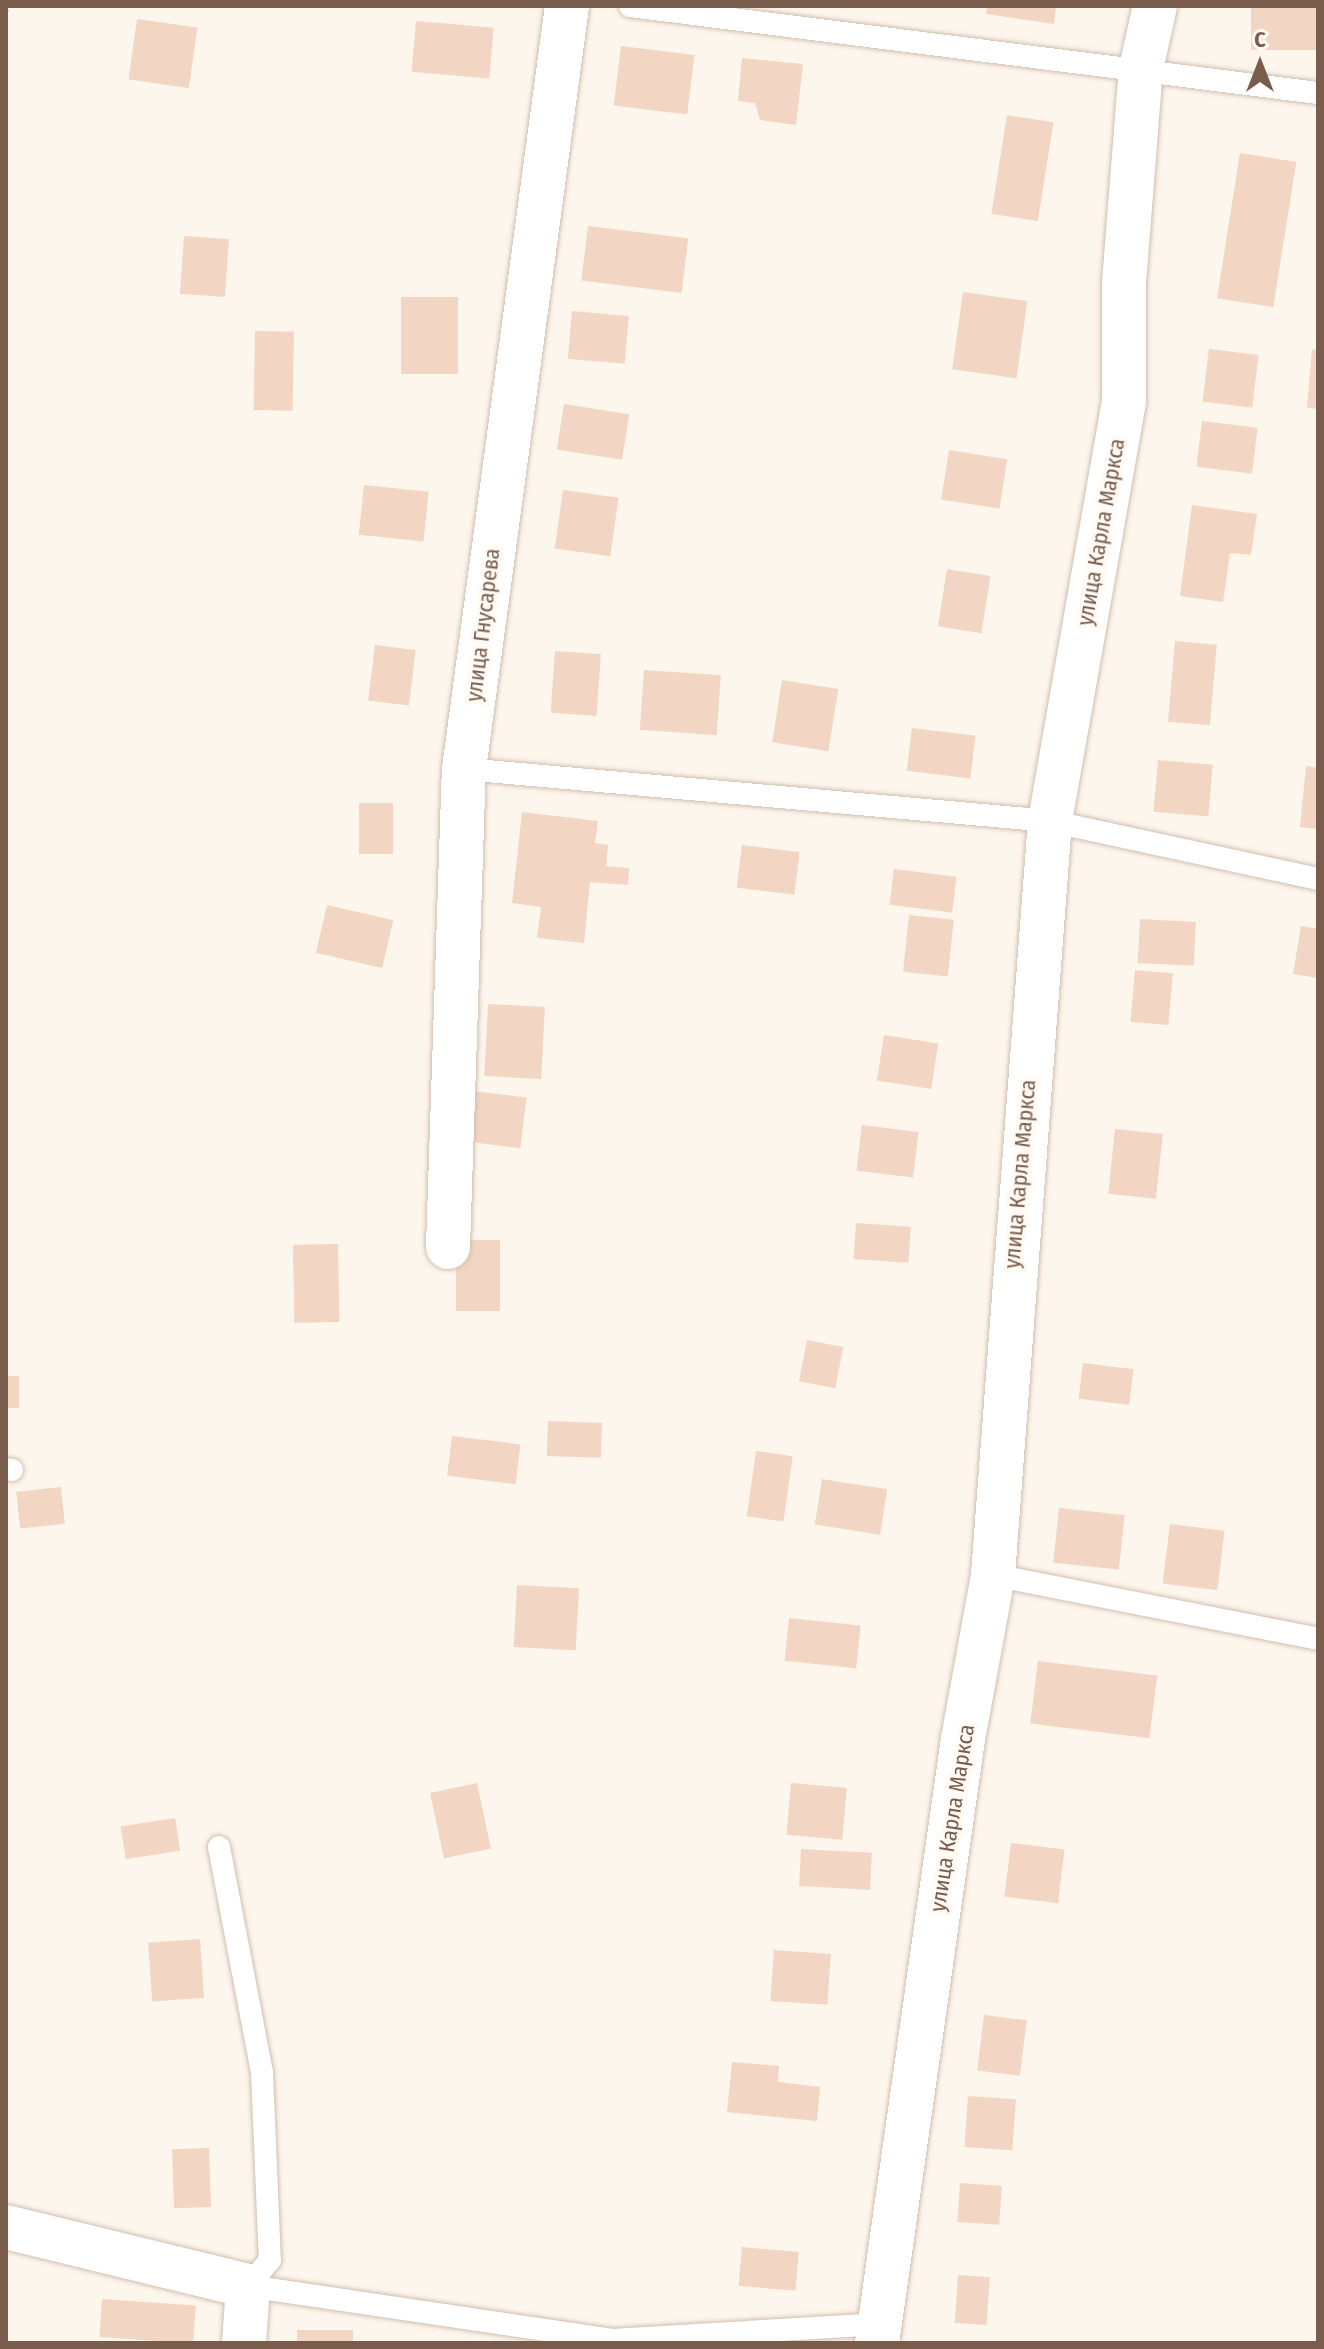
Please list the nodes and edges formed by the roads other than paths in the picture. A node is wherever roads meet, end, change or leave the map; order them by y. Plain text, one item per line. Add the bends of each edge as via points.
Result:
1 (567, 6) edge
2 (630, 6) edge
3 (1155, 6) edge
4 (1141, 69) junction
5 (1318, 93) edge
6 (464, 769) junction
7 (1050, 821) junction
8 (1318, 879) edge
9 (448, 1247) dead end
10 (993, 1575) junction
11 (1318, 1639) edge
12 (219, 1847) dead end
13 (6, 2227) edge
14 (248, 2286) junction
15 (878, 2334) edge
16 (244, 2343) edge

1 - 6 street, улица Гнусарева
2 - 4 lane
3 - 4 street, улица Карла Маркса
4 - 5 lane
4 - 7 street, улица Карла Маркса via 1124,283 1124,402
6 - 7 lane
6 - 9 street, улица Гнусарева
7 - 8 lane
7 - 10 street, улица Карла Маркса
10 - 11 lane
10 - 15 street, улица Карла Маркса
12 - 14 lane via 262,2072 270,2260
13 - 14 street
14 - 15 lane via 612,2340
14 - 16 street

